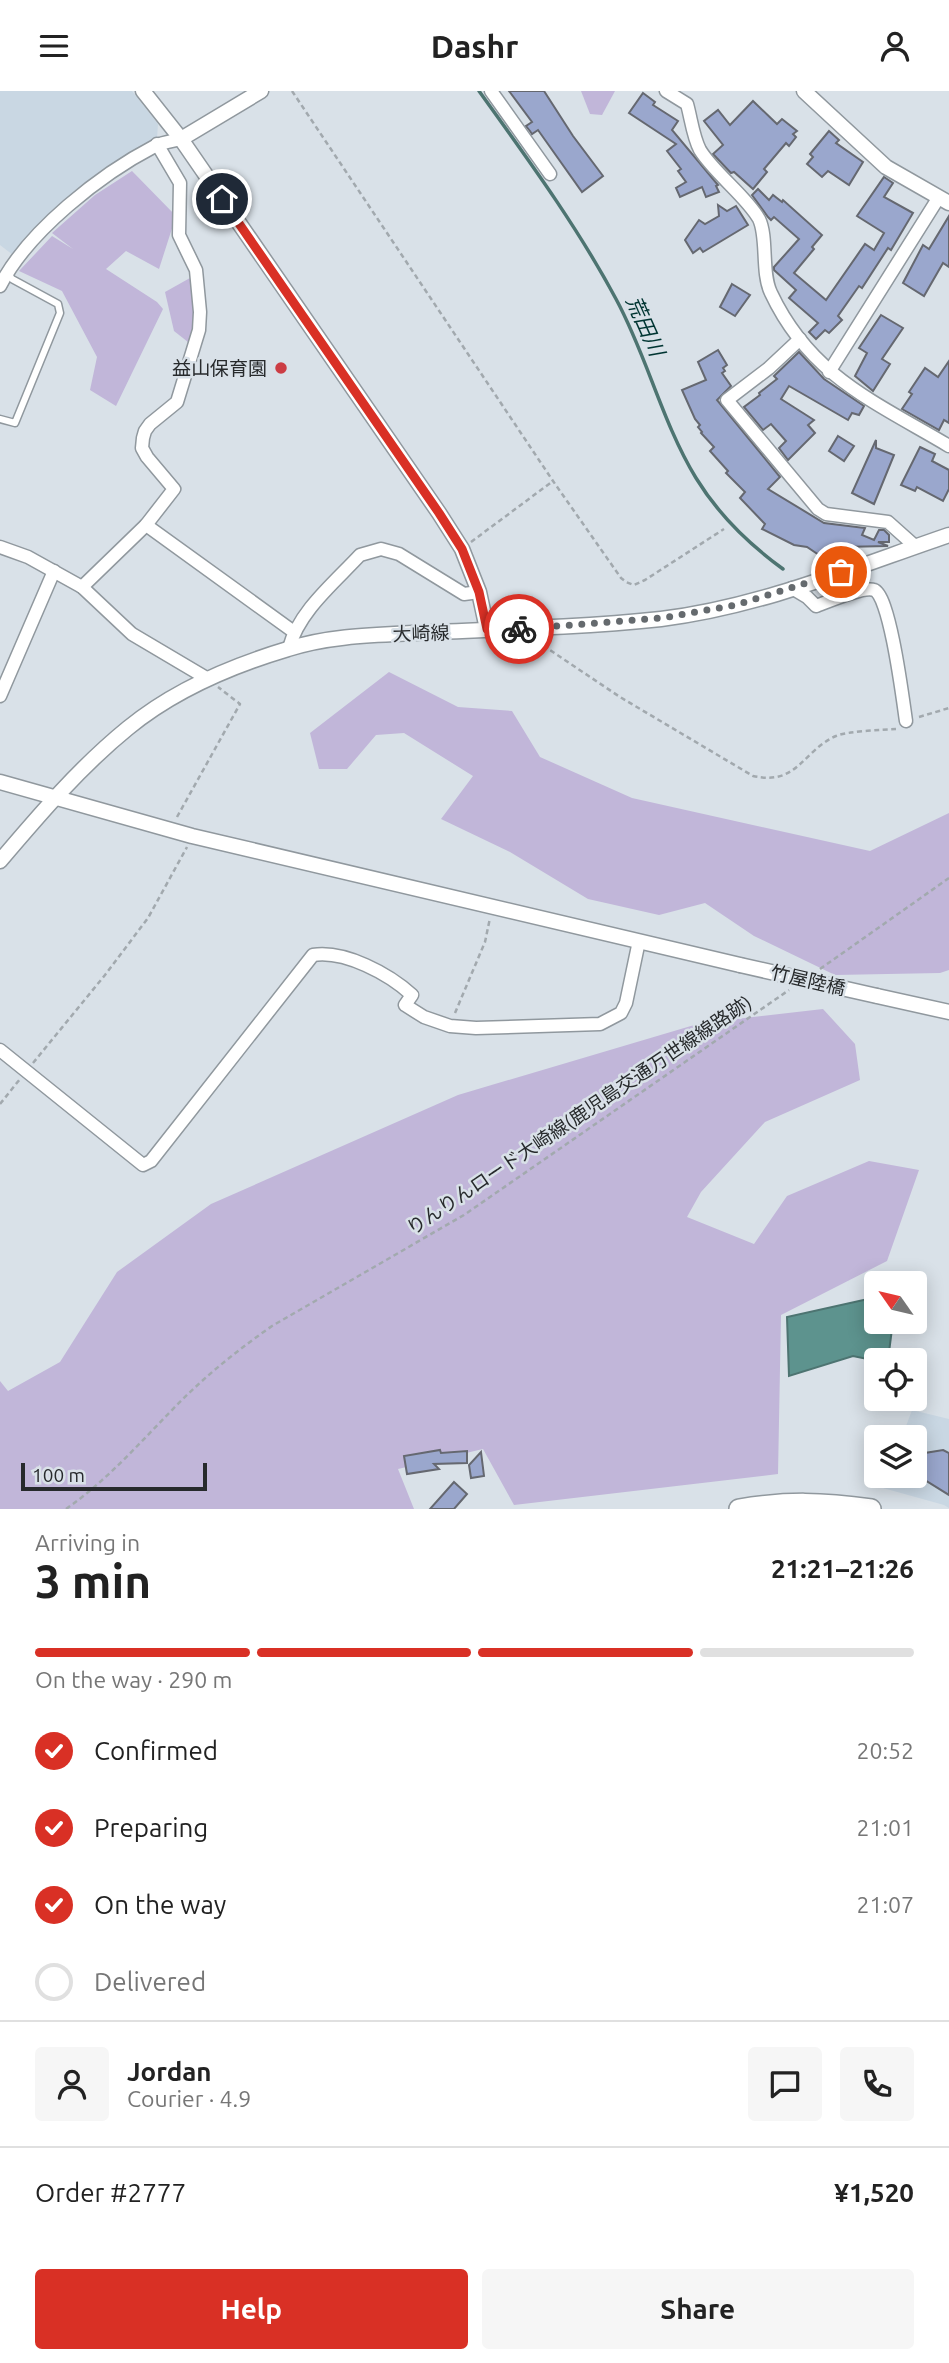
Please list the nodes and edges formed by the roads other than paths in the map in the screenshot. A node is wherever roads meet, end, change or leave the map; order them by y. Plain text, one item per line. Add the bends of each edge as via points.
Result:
1 (143, 91) edge
2 (261, 91) edge
3 (491, 91) edge
4 (666, 91) edge
5 (804, 91) edge
6 (181, 139) junction
7 (158, 145) junction
8 (550, 174) dead end
9 (944, 200) edge
10 (4, 270) edge
11 (0, 286) edge
12 (800, 339) junction
13 (829, 372) junction
14 (0, 419) edge
15 (949, 446) edge
16 (146, 525) junction
17 (949, 535) edge
18 (916, 547) junction
19 (0, 548) edge
20 (54, 571) junction
21 (82, 587) junction
22 (792, 589) junction
23 (479, 592) junction
24 (487, 629) junction
25 (293, 632) junction
26 (289, 648) junction
27 (208, 679) junction
28 (0, 696) edge
29 (906, 721) road end
30 (0, 782) edge
31 (55, 797) junction
32 (0, 861) edge
33 (639, 941) junction
34 (949, 1012) edge
35 (0, 1050) edge
36 (739, 1509) edge
37 (870, 1509) edge

1 - 6 street
2 - 6 street
3 - 8 street
4 - 12 street via 687,104 700,149 760,220 769,289
5 - 9 street via 886,167
6 - 7 street
6 - 23 street via 439,513 462,549
7 - 10 street via 56,216
7 - 16 street via 180,183 179,235 196,270 200,312 177,402 145,431 142,448 174,489
9 - 13 street
10 - 11 street
10 - 14 lane via 58,304 60,313 15,423
12 - 13 street
12 - 18 street via 727,400 818,509 888,522
13 - 15 street via 856,393
16 - 21 street
16 - 25 street
17 - 18 street, 大崎線
18 - 22 street, 大崎線
19 - 20 street
20 - 21 street
20 - 28 street
21 - 27 street via 132,634
22 - 24 street, 大崎線 via 662,618
22 - 29 street via 816,606 865,590 880,593
23 - 24 street
23 - 25 street via 464,594 399,554 369,551 360,555
24 - 26 street, 大崎線 via 369,635
25 - 26 street
26 - 27 street, 大崎線
27 - 31 street, 大崎線 via 129,727
30 - 31 street, 竹屋陸橋
31 - 32 street, 大崎線
31 - 33 street, 竹屋陸橋 via 192,836
33 - 34 street, 竹屋陸橋, bridge
33 - 35 street via 626,1003 621,1013 600,1024 450,1026 405,1005 412,995 374,969 326,953 313,955 143,1165
36 - 37 highway via 827,1502

